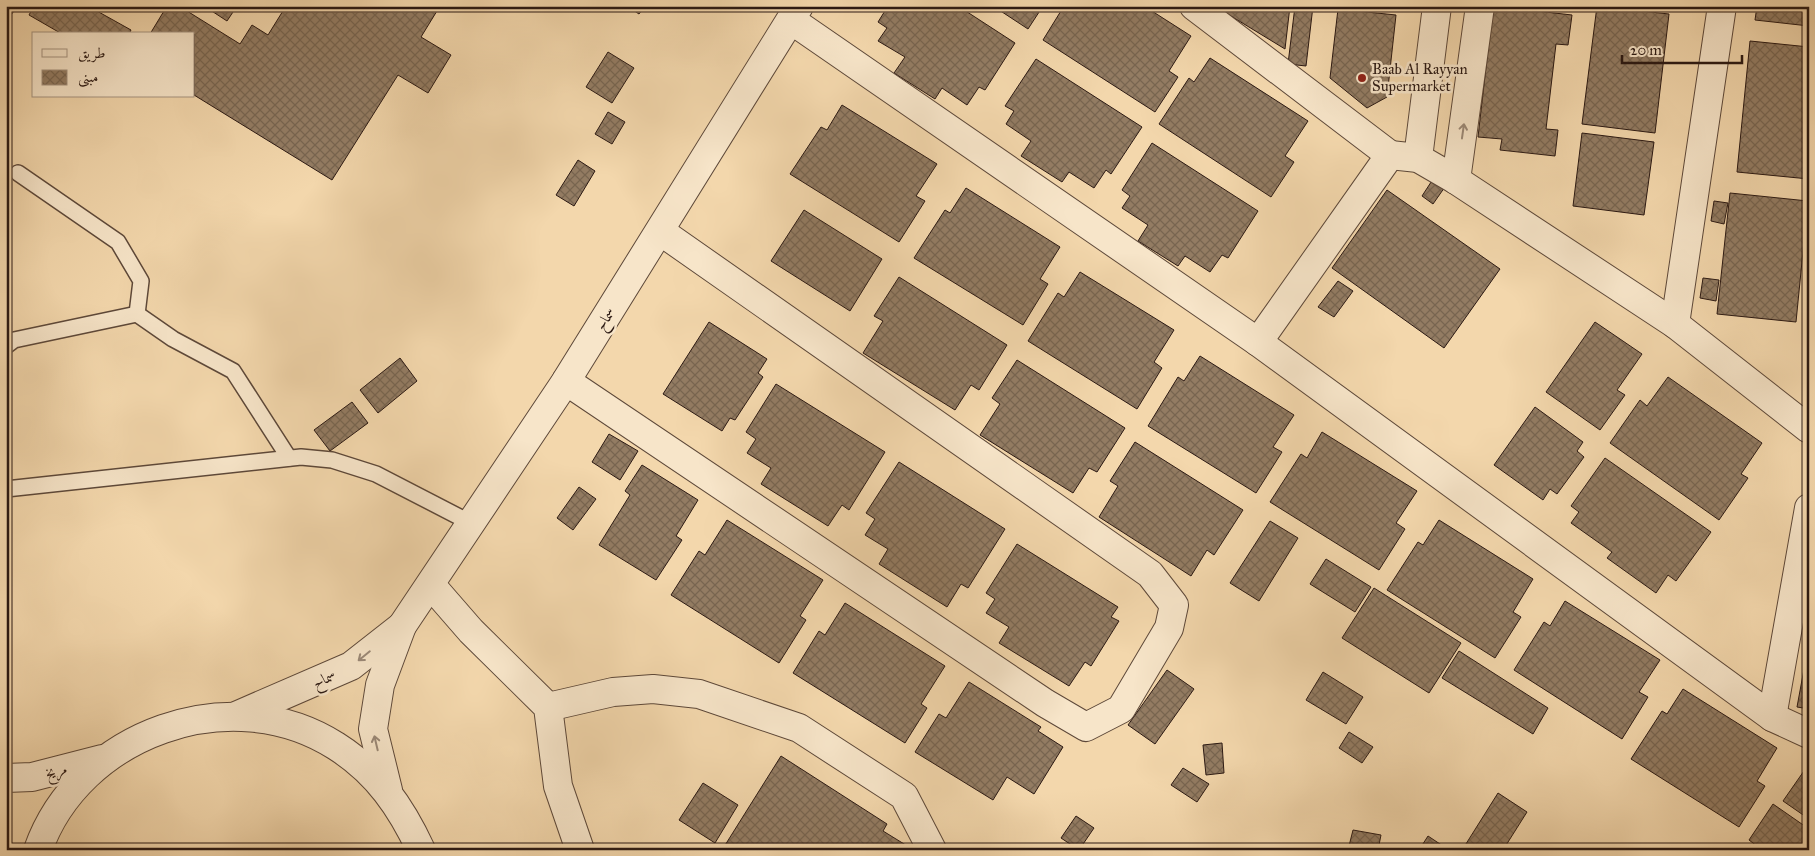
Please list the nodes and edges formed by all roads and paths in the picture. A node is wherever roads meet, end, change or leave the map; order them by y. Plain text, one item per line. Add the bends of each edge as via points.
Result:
1 (1437, 6) edge
2 (1480, 6) edge
3 (1722, 6) edge
4 (1200, 8) edge
5 (795, 13) edge
6 (1390, 155) junction
7 (1418, 158) junction
8 (18, 173) dead end
9 (1456, 180) junction
10 (660, 230) junction
11 (137, 314) junction
12 (1675, 324) junction
13 (1258, 342) junction
14 (6, 346) edge
15 (566, 381) junction
16 (1809, 429) edge
17 (289, 458) junction
18 (6, 489) edge
19 (1809, 508) edge
20 (472, 523) junction
21 (431, 585) junction
22 (402, 626) junction
23 (548, 707) junction
24 (236, 716) junction
25 (1772, 717) junction
26 (1809, 734) edge
27 (106, 758) junction
28 (6, 778) edge
29 (388, 790) junction
30 (38, 850) edge
31 (421, 850) edge
32 (580, 850) edge
33 (932, 850) edge

1 - 7 street
9 -> 2 street
3 - 12 street
4 - 6 street
5 - 10 street, سماح
5 - 13 street
6 - 7 street
6 - 13 street
7 - 9 street
8 - 11 lane via 118,242 141,281
9 - 12 street
10 - 15 street, سماح
10 - 15 street via 1150,574 1174,605 1168,628 1121,709 1086,727 1045,703
11 - 14 lane via 14,340
11 - 17 lane via 233,371
12 - 16 street
13 - 25 street
15 - 20 street, سماح
17 - 18 lane
17 - 20 lane via 332,460 353,465
19 - 25 street
20 - 21 street, سماح
21 - 22 street, سماح
21 - 23 street via 471,631
22 -> 24 street, سماح via 351,666
29 -> 22 street, سماح via 373,729 380,684
23 - 32 street via 558,786
23 - 33 street via 613,692 653,688 699,694 799,728 904,796
24 - 27 street via 201,718 167,726 135,739
24 - 29 street via 304,730 335,745
25 - 26 street
27 - 28 street, مريخ via 32,777
27 - 30 street via 80,781 58,809
29 - 31 street via 407,819

